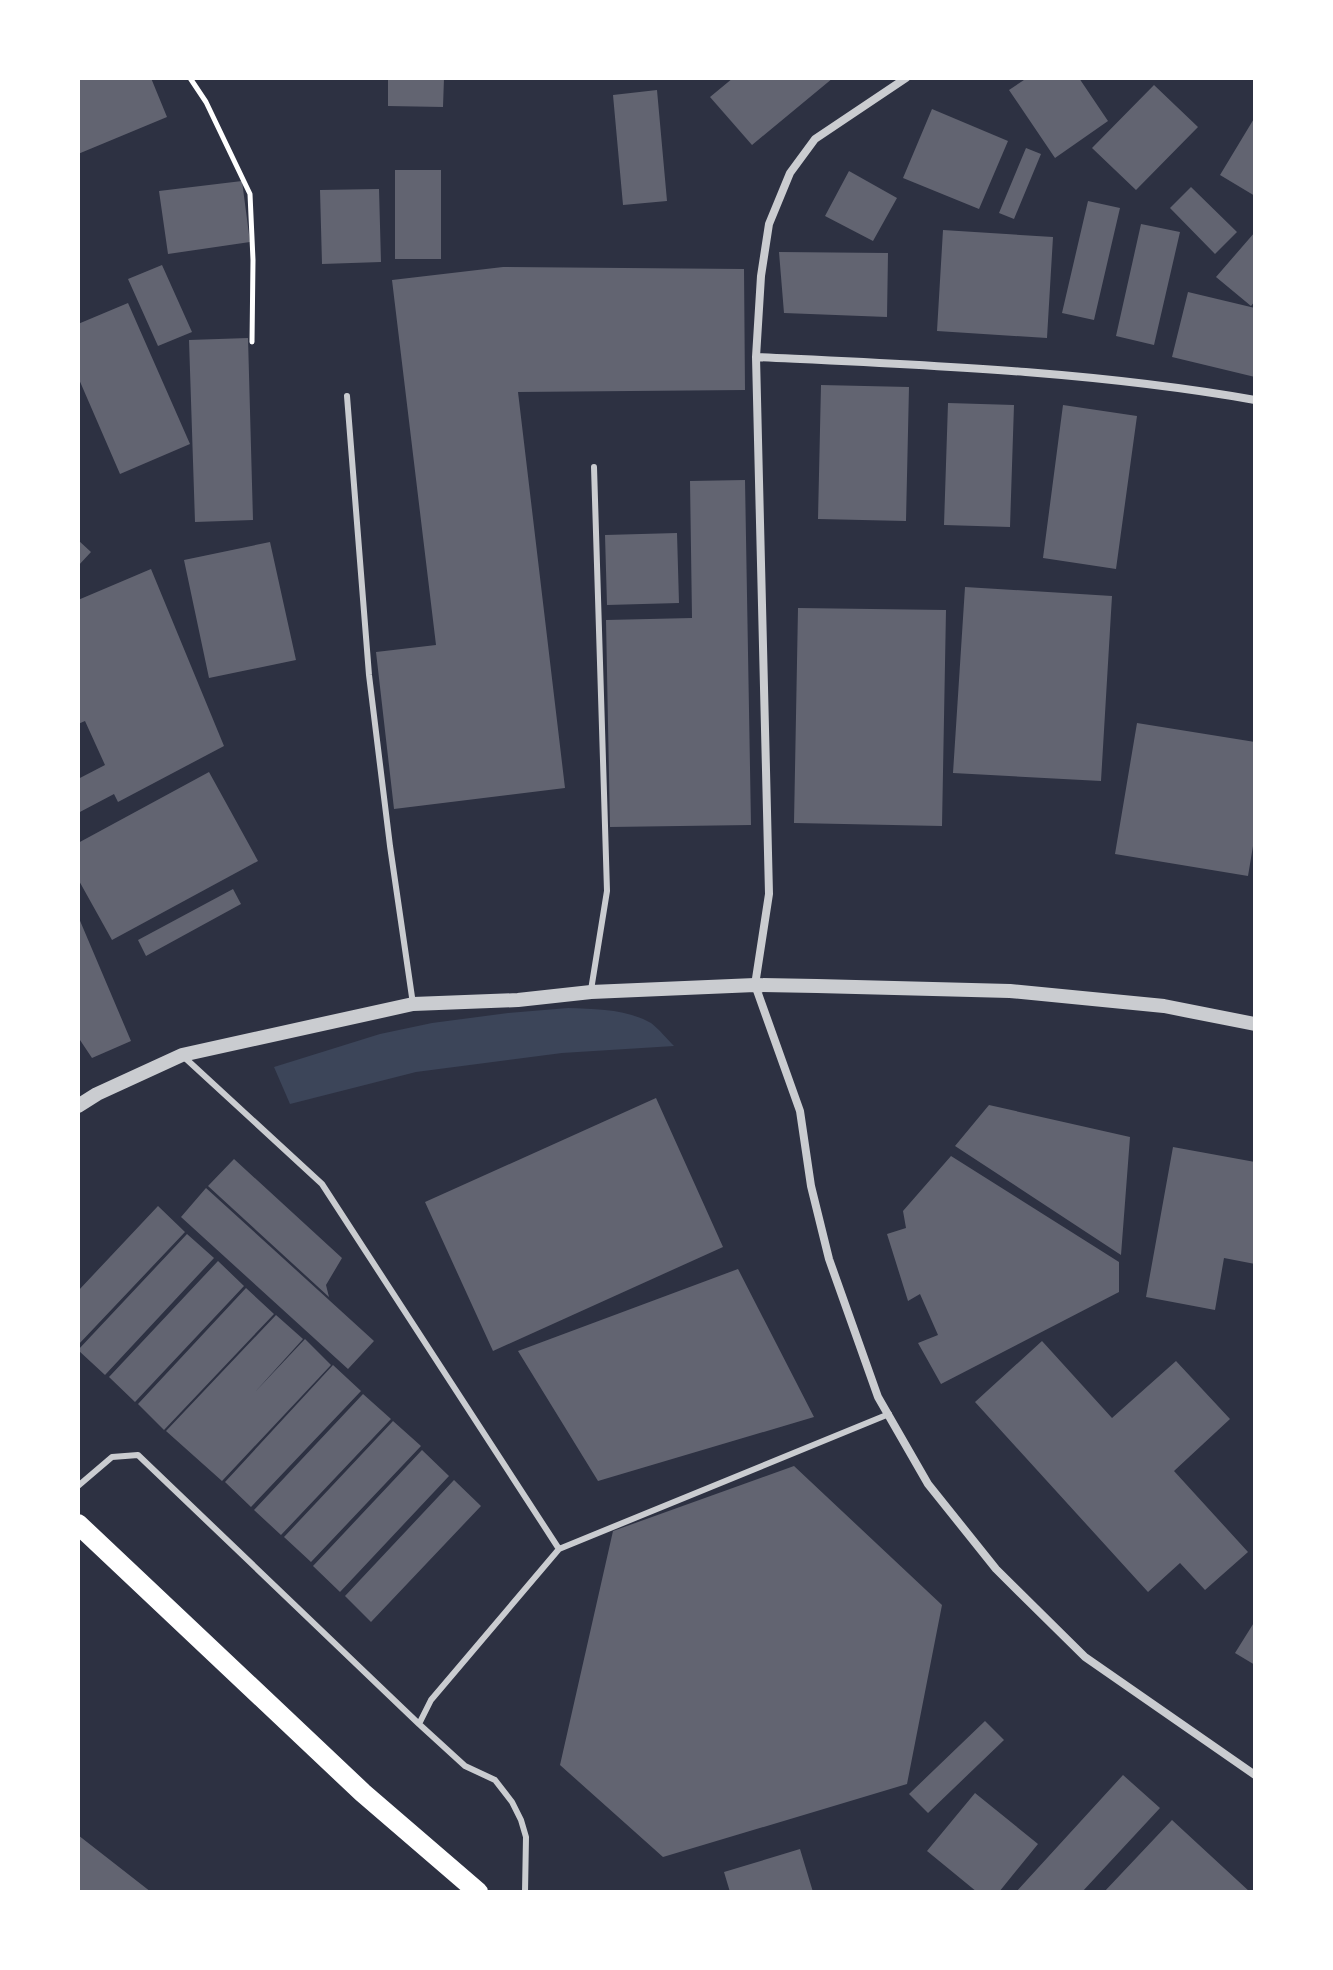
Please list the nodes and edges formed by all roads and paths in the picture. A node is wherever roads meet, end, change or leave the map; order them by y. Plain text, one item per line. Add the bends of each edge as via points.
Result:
1 (190, 78) edge
2 (906, 78) edge
3 (252, 342) dead end
4 (756, 357) junction
5 (347, 396) dead end
6 (1255, 400) edge
7 (594, 467) dead end
8 (755, 985) junction
9 (591, 992) junction
10 (413, 1004) junction
11 (1255, 1024) edge
12 (182, 1055) junction
13 (78, 1106) edge
14 (889, 1414) junction
15 (78, 1486) edge
16 (78, 1524) edge
17 (559, 1549) junction
18 (419, 1724) junction
19 (1255, 1775) edge
20 (478, 1892) edge
21 (525, 1892) edge

1 - 3 path via 250,194
2 - 4 street via 815,139 790,173 769,224
4 - 6 street via 1011,370
4 - 8 street via 769,894
5 - 10 lane via 369,675
7 - 9 lane via 607,891
8 - 9 street
8 - 11 street via 1010,991 1164,1006
8 - 14 street via 800,1111 829,1259 878,1397
9 - 10 street
10 - 12 street
12 - 13 street
12 - 17 lane via 322,1184
14 - 17 lane
14 - 19 street via 928,1484 996,1569 1085,1657
15 - 18 lane via 112,1457 138,1455
16 - 20 main road via 363,1793
17 - 18 lane via 431,1700
18 - 21 lane via 465,1766 495,1780 512,1802 526,1837

